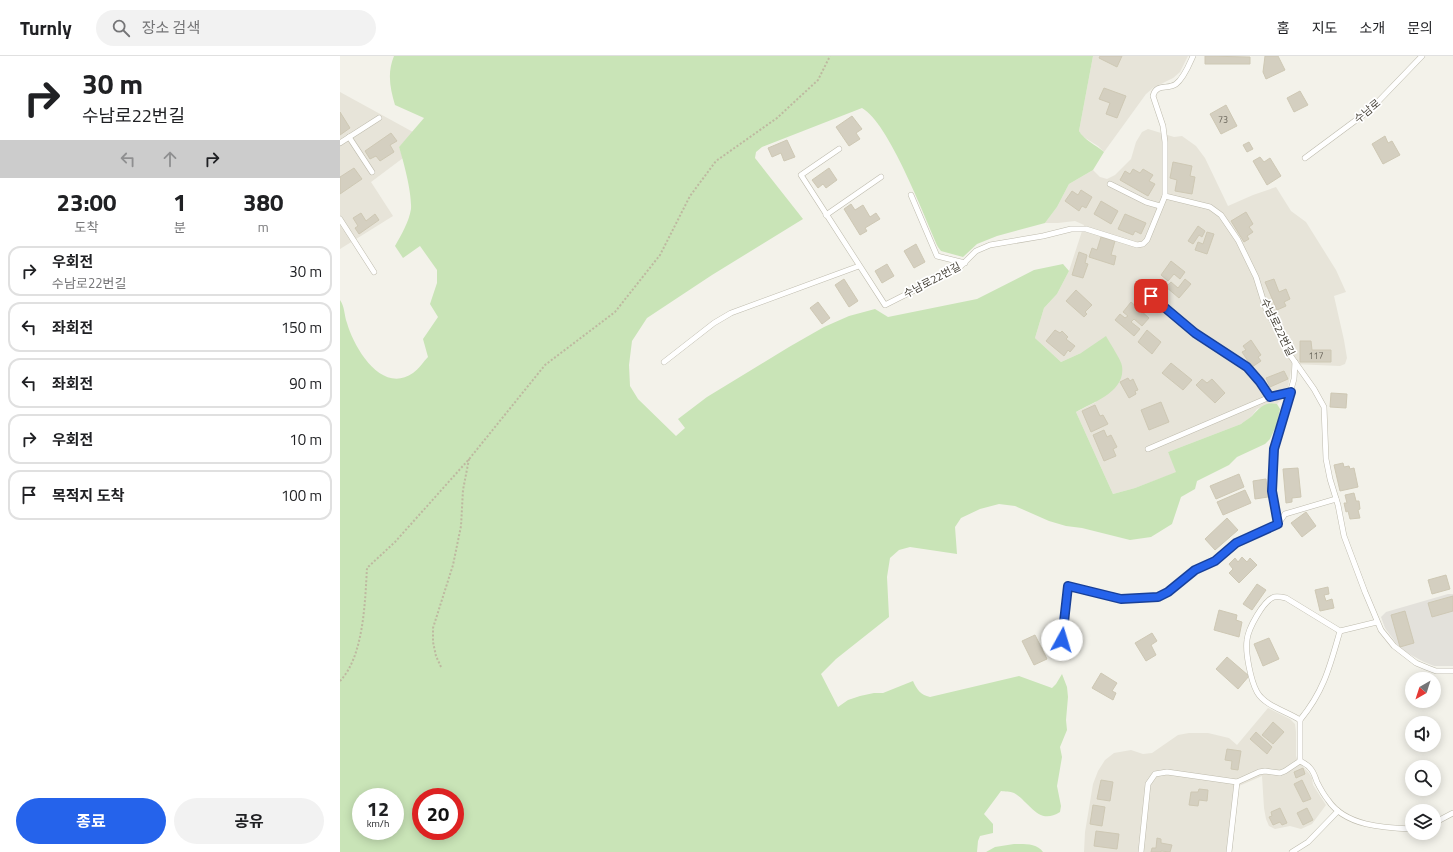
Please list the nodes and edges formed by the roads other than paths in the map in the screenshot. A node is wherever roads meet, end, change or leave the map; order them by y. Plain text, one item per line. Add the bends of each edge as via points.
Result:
1 (1193, 56) edge
2 (1422, 56) edge
3 (379, 118) dead end
4 (349, 137) junction
5 (340, 143) edge
6 (839, 149) dead end
7 (1305, 158) dead end
8 (372, 172) dead end
9 (881, 177) dead end
10 (1110, 184) dead end
11 (911, 195) dead end
12 (1165, 196) junction
13 (1160, 206) junction
14 (826, 215) junction
15 (340, 219) edge
16 (965, 263) junction
17 (859, 266) junction
18 (374, 272) dead end
19 (1151, 296) dead end
20 (664, 362) dead end
21 (1295, 362) junction
22 (1291, 392) junction
23 (1270, 397) junction
24 (1148, 449) dead end
25 (1336, 500) junction
26 (1278, 524) junction
27 (1377, 622) junction
28 (1340, 630) junction
29 (1062, 640) dead end
30 (1453, 670) edge
31 (1300, 720) junction
32 (1300, 761) junction
33 (1237, 782) junction
34 (1338, 810) junction
35 (1453, 813) edge
36 (1441, 819) edge
37 (1405, 829) edge
38 (1141, 852) edge
39 (1229, 852) edge
40 (1292, 852) edge

1 - 12 lane, 수남로22번길 via 1177,84 1158,88 1153,96 1163,126 1165,142
2 - 7 lane, 수남로 via 1371,109
3 - 4 lane
4 - 5 lane
4 - 8 lane
6 - 14 lane, 수남로22번길 via 801,175
9 - 14 lane
10 - 13 lane
11 - 16 lane via 937,256
12 - 13 lane, 수남로22번길
12 - 21 lane, 수남로22번길 via 1210,207 1221,215 1238,240 1256,277 1266,309
13 - 16 lane, 수남로22번길 via 1147,240 1143,244 1137,245 1086,229 1071,229 990,245 976,252
14 - 17 lane, 수남로22번길
15 - 18 lane
16 - 17 lane, 수남로22번길 via 885,305
17 - 20 lane via 731,313
19 - 23 lane via 1195,333 1247,367
21 - 22 lane
21 - 25 lane, 수남로22번길 via 1324,407 1326,459
22 - 23 lane
22 - 26 lane via 1274,449 1272,491
23 - 24 lane
25 - 26 lane via 1285,514
25 - 27 lane, 수남로22번길 via 1344,536
26 - 29 lane via 1236,543 1215,561 1195,570 1158,597 1121,599 1068,586
27 - 28 lane
27 - 30 lane, 수남로22번길 via 1394,646 1416,663 1436,671
28 - 31 lane via 1320,692
28 - 31 lane via 1280,596 1268,601 1258,613 1248,633 1247,650 1257,692 1268,703
31 - 32 lane
32 - 33 lane via 1280,773 1259,772
32 - 34 lane via 1310,767 1328,801
33 - 38 lane via 1167,772 1155,774 1147,789
33 - 39 lane
34 - 37 lane via 1351,819 1387,828
34 - 40 lane via 1308,842
35 - 36 lane

